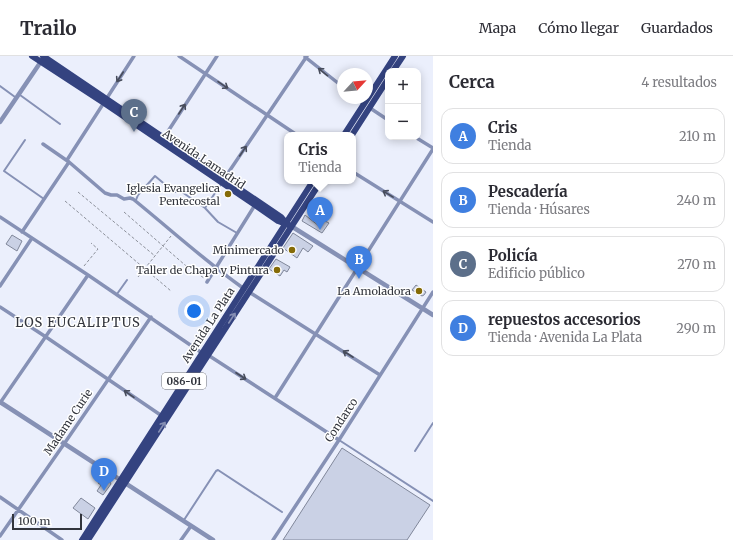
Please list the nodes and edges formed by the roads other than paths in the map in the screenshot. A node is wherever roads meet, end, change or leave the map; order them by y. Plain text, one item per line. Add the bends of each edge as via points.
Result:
1 (32, 56) edge
2 (134, 56) edge
3 (179, 56) edge
4 (217, 56) edge
5 (305, 56) edge
6 (395, 56) edge
7 (403, 56) edge
8 (43, 58) edge
9 (395, 68) edge
10 (205, 73) junction
11 (337, 82) edge
12 (385, 85) edge
13 (0, 86) edge
14 (373, 90) edge
15 (18, 96) junction
16 (105, 101) junction
17 (364, 104) edge
18 (370, 108) junction
19 (267, 115) junction
20 (385, 118) edge
21 (0, 122) edge
22 (60, 124) dead end
23 (292, 132) edge
24 (346, 132) edge
25 (354, 132) edge
26 (163, 139) junction
27 (25, 140) dead end
28 (420, 140) edge
29 (43, 144) dead end
30 (433, 149) edge
31 (68, 161) junction
32 (356, 174) edge
33 (223, 181) junction
34 (312, 184) edge
35 (319, 184) edge
36 (44, 200) junction
37 (136, 201) junction
38 (400, 201) junction
39 (255, 206) junction
40 (205, 208) junction
41 (0, 217) edge
42 (433, 222) edge
43 (289, 224) junction
44 (22, 232) junction
45 (238, 234) junction
46 (32, 238) junction
47 (357, 267) junction
48 (216, 270) junction
49 (88, 275) junction
50 (127, 280) dead end
51 (208, 281) road end
52 (0, 286) edge
53 (246, 290) junction
54 (433, 292) edge
55 (117, 294) junction
56 (0, 307) edge
57 (423, 308) junction
58 (433, 315) edge
59 (150, 317) junction
60 (315, 333) junction
61 (46, 337) junction
62 (205, 354) junction
63 (380, 375) junction
64 (108, 379) junction
65 (275, 398) junction
66 (0, 402) edge
67 (162, 416) junction
68 (433, 423) edge
69 (339, 440) junction
70 (64, 444) junction
71 (415, 451) dead end
72 (123, 482) junction
73 (0, 497) edge
74 (433, 501) edge
75 (18, 510) junction
76 (282, 512) dead end
77 (184, 521) junction
78 (191, 526) junction
79 (0, 536) edge
80 (62, 540) edge
81 (82, 540) edge
82 (88, 540) edge
83 (181, 540) edge
84 (213, 540) edge
85 (273, 540) edge

1 - 8 main road, Avenida Lamadrid
2 -> 16 street
3 - 10 street
4 - 10 street
11 -> 5 street
5 - 19 street
6 - 14 main road
7 - 9 main road
8 - 15 street
8 - 16 main road, Avenida Lamadrid
10 -> 19 street
26 -> 10 street
12 - 18 main road
13 - 15 lane
15 - 21 street
15 - 22 lane
16 - 26 main road, Avenida Lamadrid
16 - 31 street
17 - 24 main road
18 - 20 street
18 - 25 main road
19 - 23 street
33 -> 19 street
26 - 33 main road, Avenida Lamadrid
27 - 36 lane via 4,171
28 - 30 street
29 - 31 street
30 - 38 street
31 - 36 street
31 - 37 street via 105,193
38 -> 32 street
33 - 39 main road, Avenida Lamadrid
33 - 40 lane
33 - 43 main road, Avenida Lamadrid
34 - 43 main road, 086-01
35 - 43 main road, 086-01
36 - 44 street
37 - 40 lane via 138,195 155,176 174,192 182,192
37 - 48 street
38 - 42 street
38 - 47 street
39 - 43 main road, Avenida Lamadrid
39 - 45 street
40 - 45 lane via 218,222
41 - 44 street
43 - 47 street, Avenida Lamadrid
43 - 53 main road, Avenida La Plata / 086-01
44 - 46 street
45 - 48 street
46 - 49 street
46 - 52 street
47 - 57 street, Avenida Lamadrid
47 - 60 street
48 - 51 street
48 - 53 street
49 - 55 street
49 - 61 street
50 - 55 lane
53 - 60 street
53 - 62 main road, Avenida La Plata / 086-01
54 - 57 street, Condarco
55 - 59 street
56 - 61 street
57 - 58 street, Avenida Lamadrid
57 - 63 street, Condarco
59 - 62 street
59 - 64 street, Madame Curie
63 -> 60 street
60 - 65 street
61 - 64 street
61 - 66 street
62 -> 65 street
62 - 67 main road, Avenida La Plata / 086-01
72 -> 62 main road, Avenida La Plata / 086-01
63 - 69 street, Condarco
67 -> 64 street
64 - 70 street, Madame Curie
65 - 69 street
66 - 70 street
67 - 72 main road, Avenida La Plata / 086-01
68 - 71 lane
69 - 74 lane
69 - 85 street, Condarco
70 - 72 street
70 - 75 street, Madame Curie
72 - 77 street
72 - 81 main road, Avenida La Plata / 086-01
72 - 82 main road, Avenida La Plata / 086-01
73 - 75 street
75 - 79 street, Madame Curie
75 - 80 street
76 - 77 lane via 218,470
77 - 78 street
78 - 83 street
78 - 84 street

